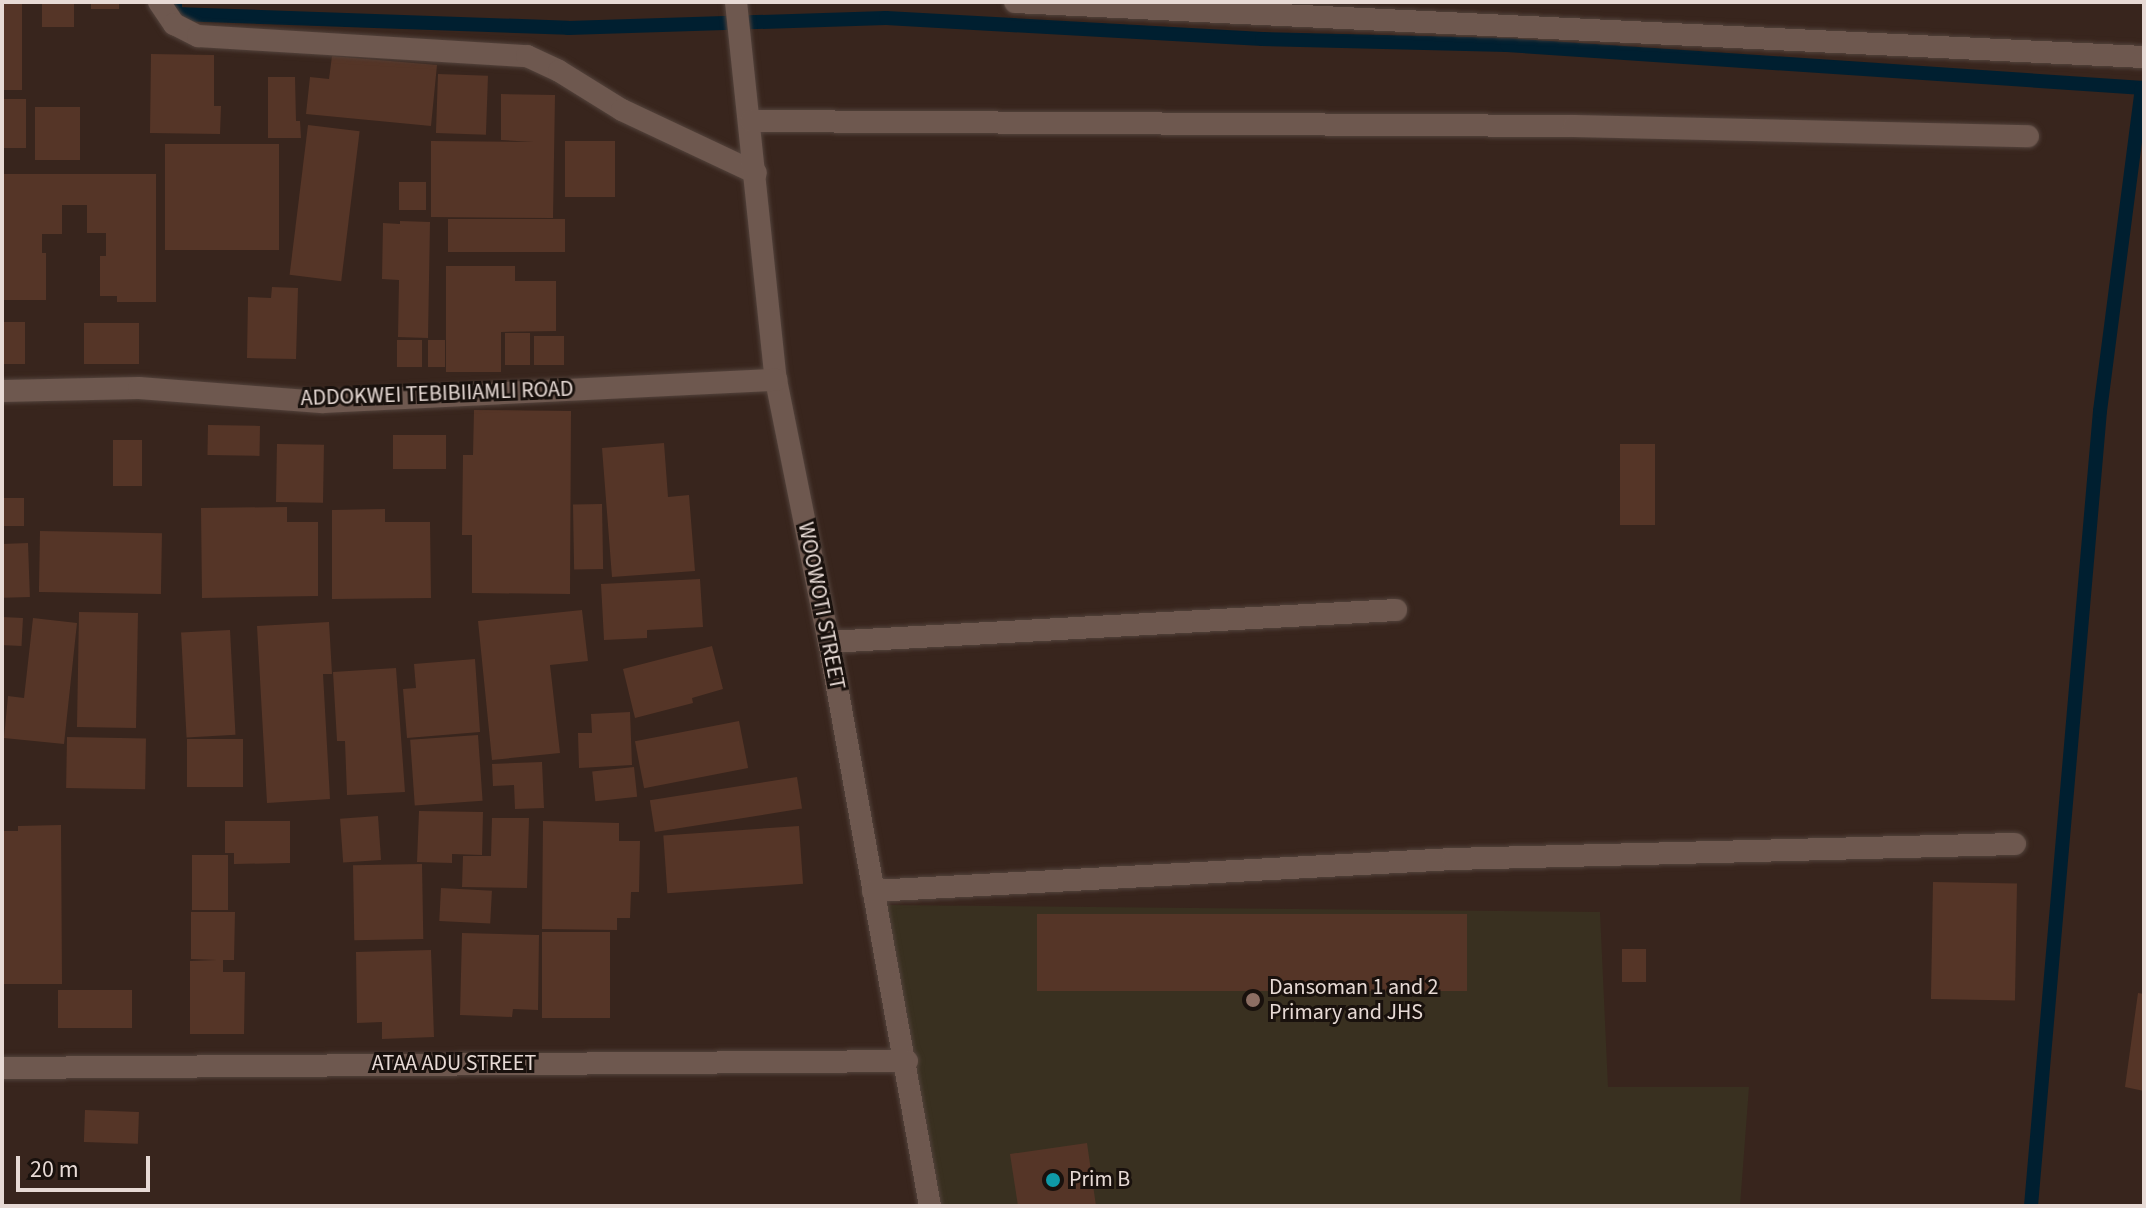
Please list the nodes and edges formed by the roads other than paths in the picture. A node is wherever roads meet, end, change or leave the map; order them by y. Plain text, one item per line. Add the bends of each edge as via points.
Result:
1 (159, 2) edge
2 (1015, 2) edge
3 (736, 9) edge
4 (2144, 57) edge
5 (751, 121) junction
6 (2028, 136) dead end
7 (756, 173) junction
8 (776, 380) junction
9 (2, 391) edge
10 (1396, 610) dead end
11 (829, 642) junction
12 (2015, 844) dead end
13 (873, 891) junction
14 (907, 1061) junction
15 (2, 1068) edge
16 (930, 1206) edge

1 - 7 street via 174,24 198,36 527,56 649,124
2 - 4 street
3 - 5 street, WOOWOTI STREET
5 - 6 street via 1559,126
5 - 7 street, WOOWOTI STREET
7 - 8 street, WOOWOTI STREET
8 - 9 street, ADDOKWEI TEBIBIIAMLI ROAD via 323,402 139,388
8 - 11 street, WOOWOTI STREET
10 - 11 street
11 - 13 street, WOOWOTI STREET
12 - 13 street via 1453,859
13 - 14 street, WOOWOTI STREET
14 - 15 street, ATAA ADU STREET
14 - 16 street, WOOWOTI STREET

